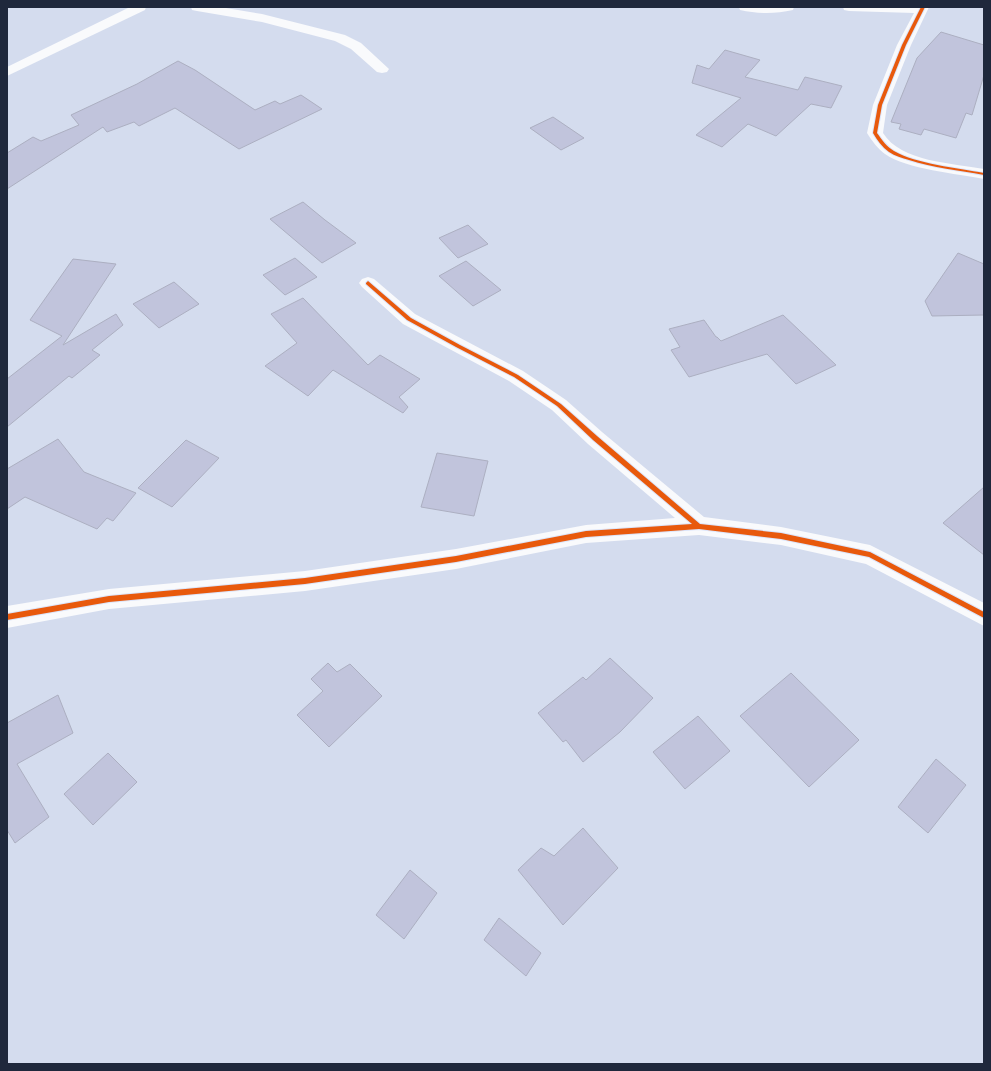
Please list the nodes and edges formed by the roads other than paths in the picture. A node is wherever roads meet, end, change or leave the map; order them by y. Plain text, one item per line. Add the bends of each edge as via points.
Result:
1 (140, 7) edge
2 (197, 7) edge
3 (745, 7) edge
4 (788, 7) edge
5 (850, 7) edge
6 (922, 8) edge
7 (382, 69) dead end
8 (7, 72) edge
9 (984, 174) edge
10 (368, 283) dead end
11 (699, 526) junction
12 (984, 615) edge
13 (7, 617) edge

1 - 8 street
2 - 7 street via 262,18 340,38 356,46
3 - 4 street via 767,10
5 - 6 street
6 - 9 street via 880,105 874,133 882,144 894,152 920,161
10 - 11 street via 409,319 516,376 560,405
11 - 12 street via 781,536 870,555
11 - 13 street via 586,534 449,560 305,580 109,599

